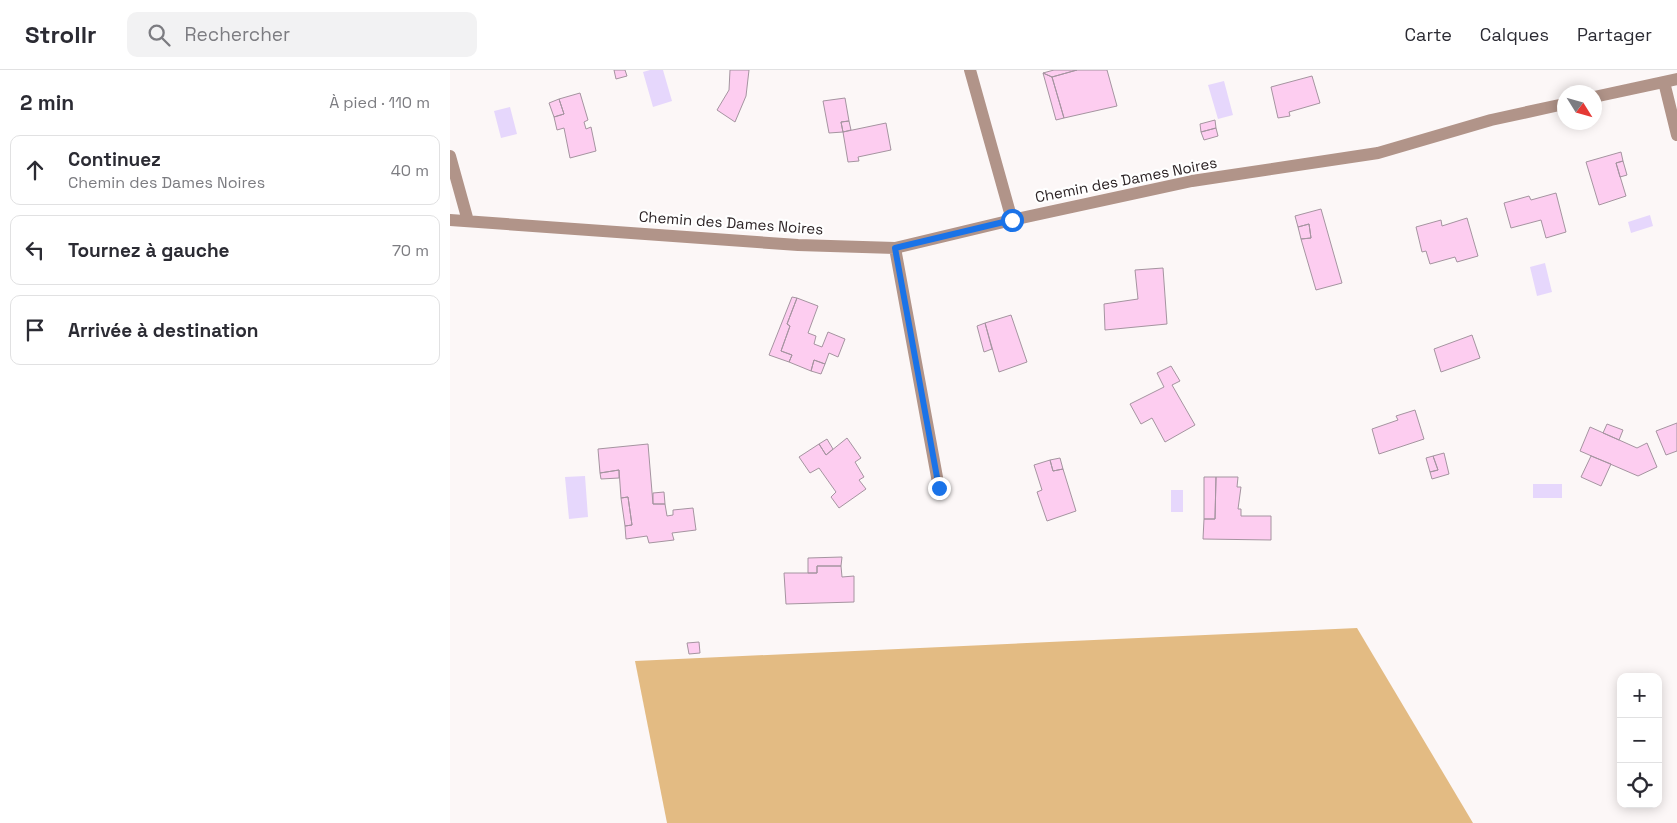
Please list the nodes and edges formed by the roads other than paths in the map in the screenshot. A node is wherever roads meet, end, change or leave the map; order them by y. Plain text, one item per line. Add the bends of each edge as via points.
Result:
1 (970, 70) edge
2 (1677, 79) edge
3 (1664, 82) junction
4 (1602, 95) edge
5 (1557, 106) edge
6 (1677, 135) edge
7 (450, 156) edge
8 (450, 220) edge
9 (1012, 220) junction
10 (468, 221) junction
11 (895, 248) junction
12 (939, 488) dead end

1 - 9 street
2 - 3 street
3 - 4 street
3 - 6 street
5 - 9 street, Chemin des Dames Noires via 1491,120 1378,153 1192,181
7 - 10 street
8 - 10 street, Chemin des Dames Noires
9 - 11 street, Chemin des Dames Noires
10 - 11 street, Chemin des Dames Noires via 798,245
11 - 12 street

